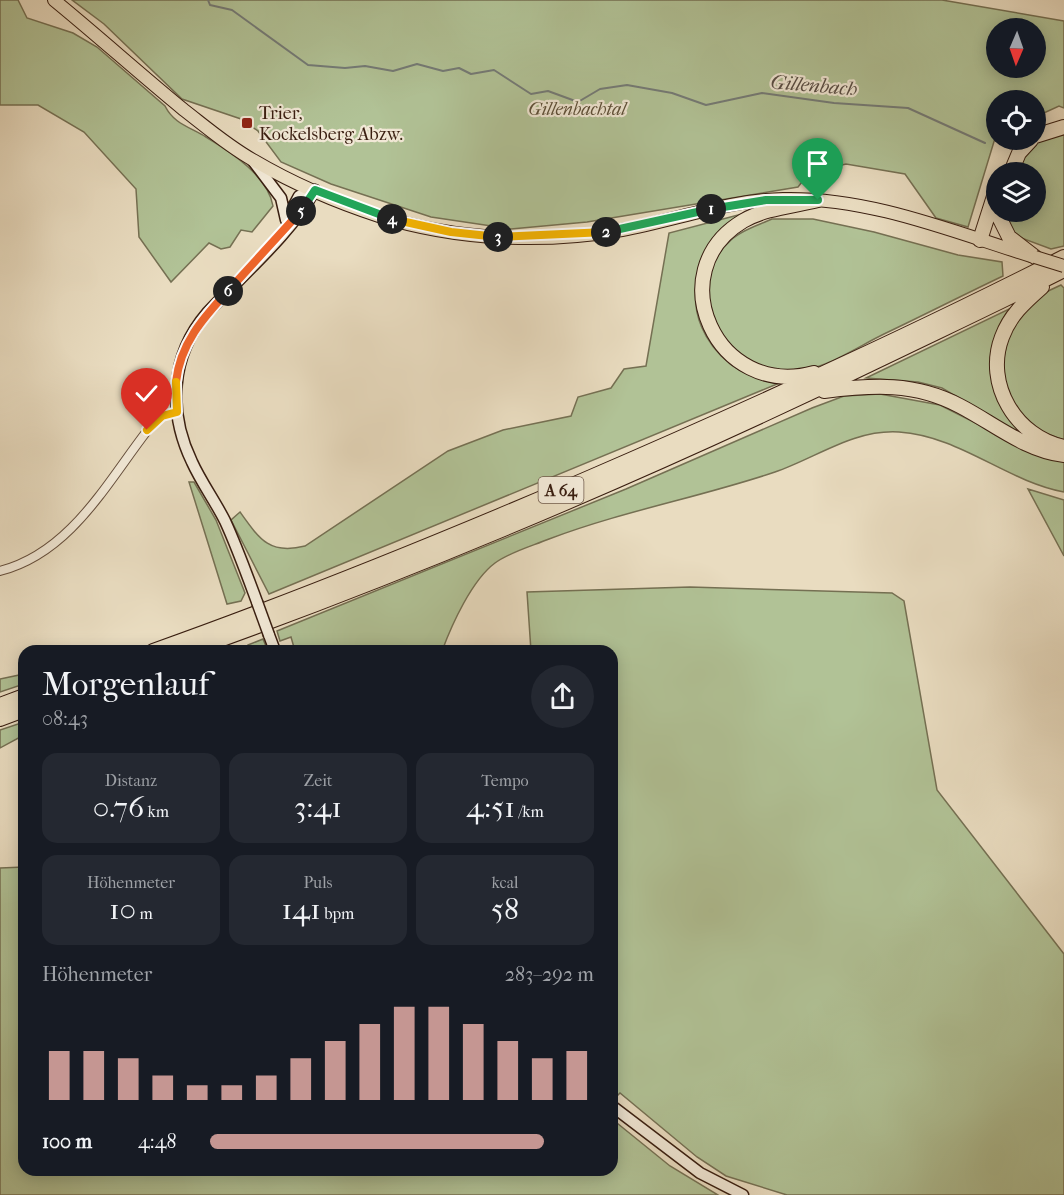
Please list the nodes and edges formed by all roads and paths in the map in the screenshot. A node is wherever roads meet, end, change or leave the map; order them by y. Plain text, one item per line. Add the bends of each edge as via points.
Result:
1 (54, 0) edge
2 (1064, 118) edge
3 (1046, 124) edge
4 (1064, 127) edge
5 (207, 129) junction
6 (1046, 133) edge
7 (252, 160) junction
8 (315, 190) junction
9 (818, 200) junction
10 (378, 215) junction
11 (286, 220) junction
12 (986, 221) edge
13 (997, 222) edge
14 (1003, 222) edge
15 (277, 238) junction
16 (980, 240) junction
17 (1064, 255) edge
18 (1037, 263) junction
19 (1062, 270) edge
20 (842, 365) junction
21 (813, 392) junction
22 (177, 412) junction
23 (1064, 447) edge
24 (1064, 455) edge
25 (0, 571) edge
26 (170, 645) edge
27 (205, 645) edge
28 (273, 645) edge
29 (18, 698) edge
30 (0, 705) edge
31 (18, 712) edge
32 (0, 719) edge
33 (618, 1111) edge
34 (743, 1195) edge

1 - 5 main road
2 - 3 highway
4 - 6 highway
5 - 7 main road
5 - 10 main road
7 - 8 main road
7 - 11 main road via 281,198
8 - 10 main road
8 - 11 main road via 299,196
8 - 15 main road
9 - 10 main road via 749,201 621,230 520,238 451,232
9 - 16 main road via 868,208
9 - 20 highway via 757,214 729,232 708,262 702,297 712,334 734,358 755,371 791,377
11 - 15 main road
12 - 16 highway
13 - 16 highway via 992,235
14 - 18 highway via 1009,237
15 - 22 main road via 205,316 187,342 177,369
16 - 18 main road
17 - 18 highway
18 - 19 main road, bridge
18 - 20 highway, A 64
19 - 21 highway, A 64
19 - 23 highway via 1019,306 1001,338 997,369 1011,412 1037,436
20 - 26 highway, A 64 via 732,417 466,530 277,607
21 - 24 highway via 872,385 914,389 958,405 1035,447
21 - 27 highway, A 64 via 471,542
22 - 25 street via 162,416 147,430 64,537 38,555
22 - 28 main road, bridge via 191,462 224,520
29 - 30 highway
31 - 32 highway
33 - 34 main road via 700,1173

